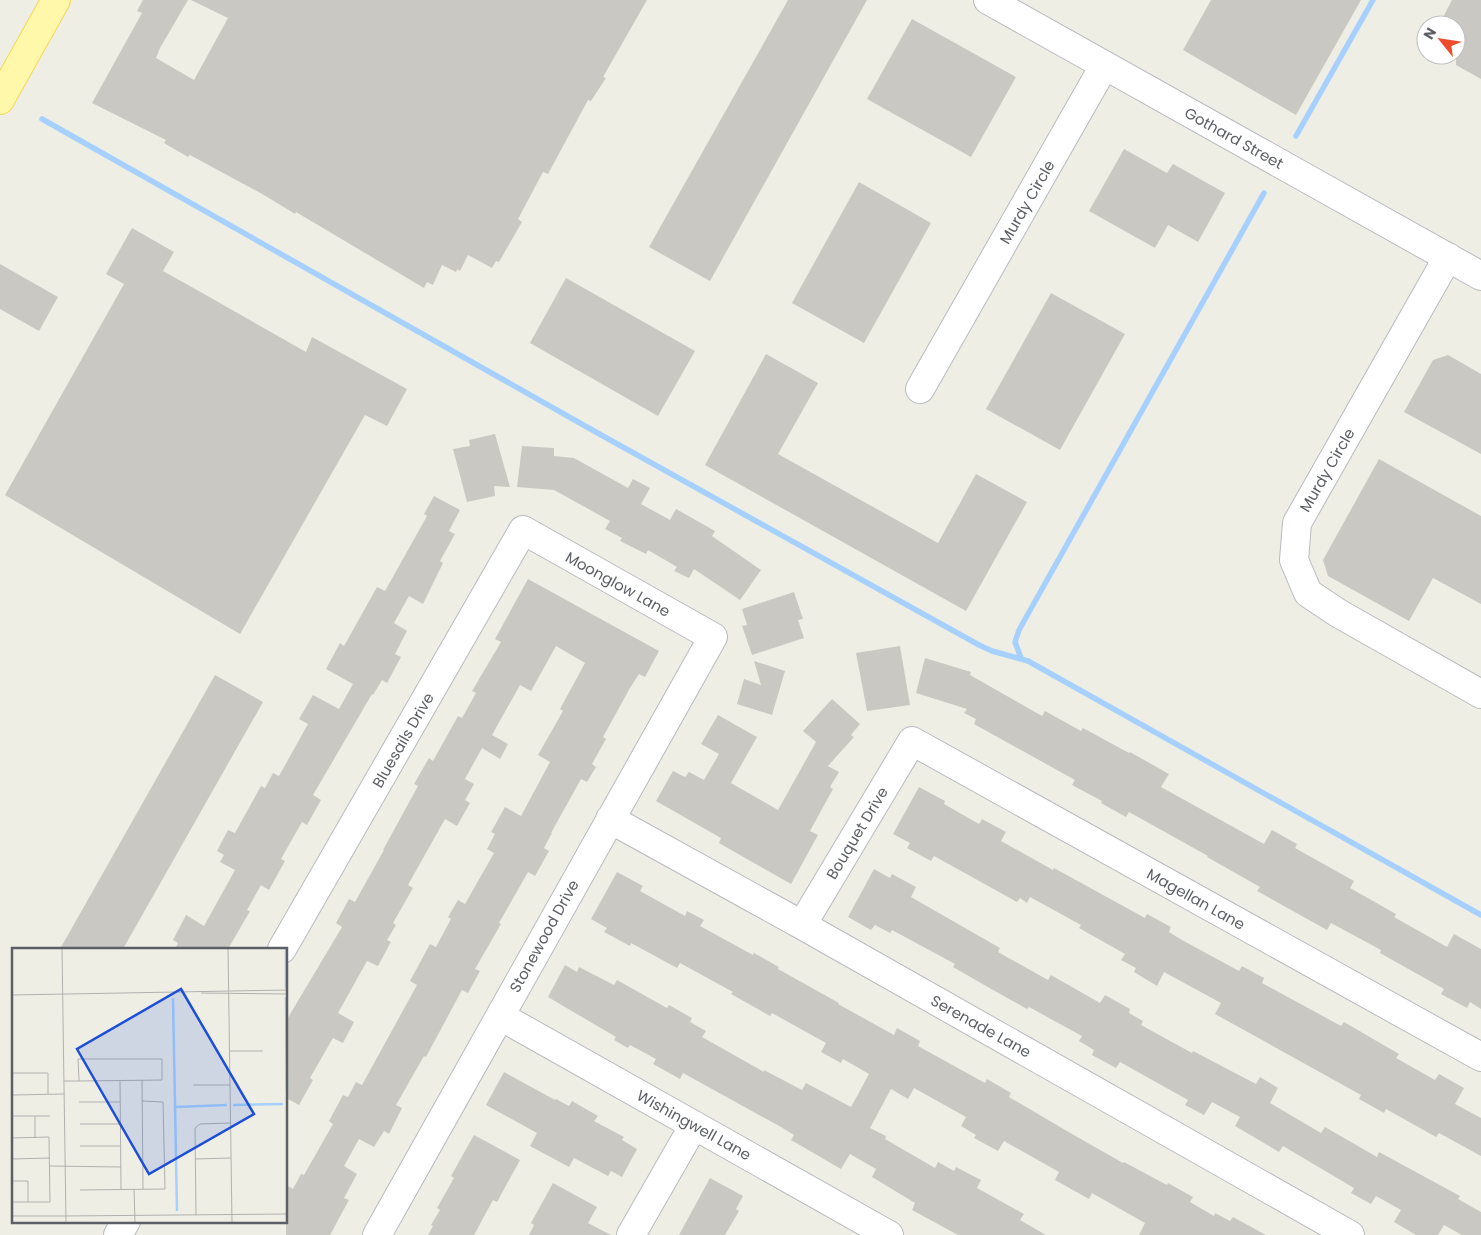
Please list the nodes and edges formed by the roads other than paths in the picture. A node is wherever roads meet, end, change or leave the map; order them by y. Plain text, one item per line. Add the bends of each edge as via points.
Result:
1 (56, 0) edge
2 (988, 0) edge
3 (1104, 66) junction
4 (0, 100) edge
5 (1448, 257) junction
6 (1481, 276) edge
7 (920, 389) dead end
8 (523, 530) joint
9 (712, 637) joint
10 (1481, 694) edge
11 (912, 741) joint
12 (610, 819) junction
13 (802, 925) junction
14 (283, 948) edge
15 (500, 1016) junction
16 (1481, 1057) edge
17 (694, 1125) junction
18 (125, 1222) edge
19 (118, 1235) edge
20 (377, 1235) edge
21 (631, 1235) edge
22 (889, 1235) edge
23 (1350, 1235) edge

1 - 4 main road
2 - 3 street, Gothard Street
3 - 5 street, Gothard Street
3 - 7 street, Murdy Circle
5 - 6 street, Gothard Street
5 - 10 street, Murdy Circle via 1297,523 1294,560 1308,593
8 - 9 street, Moonglow Lane
8 - 14 street, Bluesails Drive
9 - 12 street, Stonewood Drive
11 - 13 street, Bouquet Drive
11 - 16 street, Magellan Lane
12 - 13 street, Serenade Lane
12 - 15 street, Stonewood Drive
13 - 23 street, Serenade Lane
15 - 17 street, Wishingwell Lane
15 - 20 street, Stonewood Drive
17 - 21 street
17 - 22 street, Wishingwell Lane
18 - 19 street

